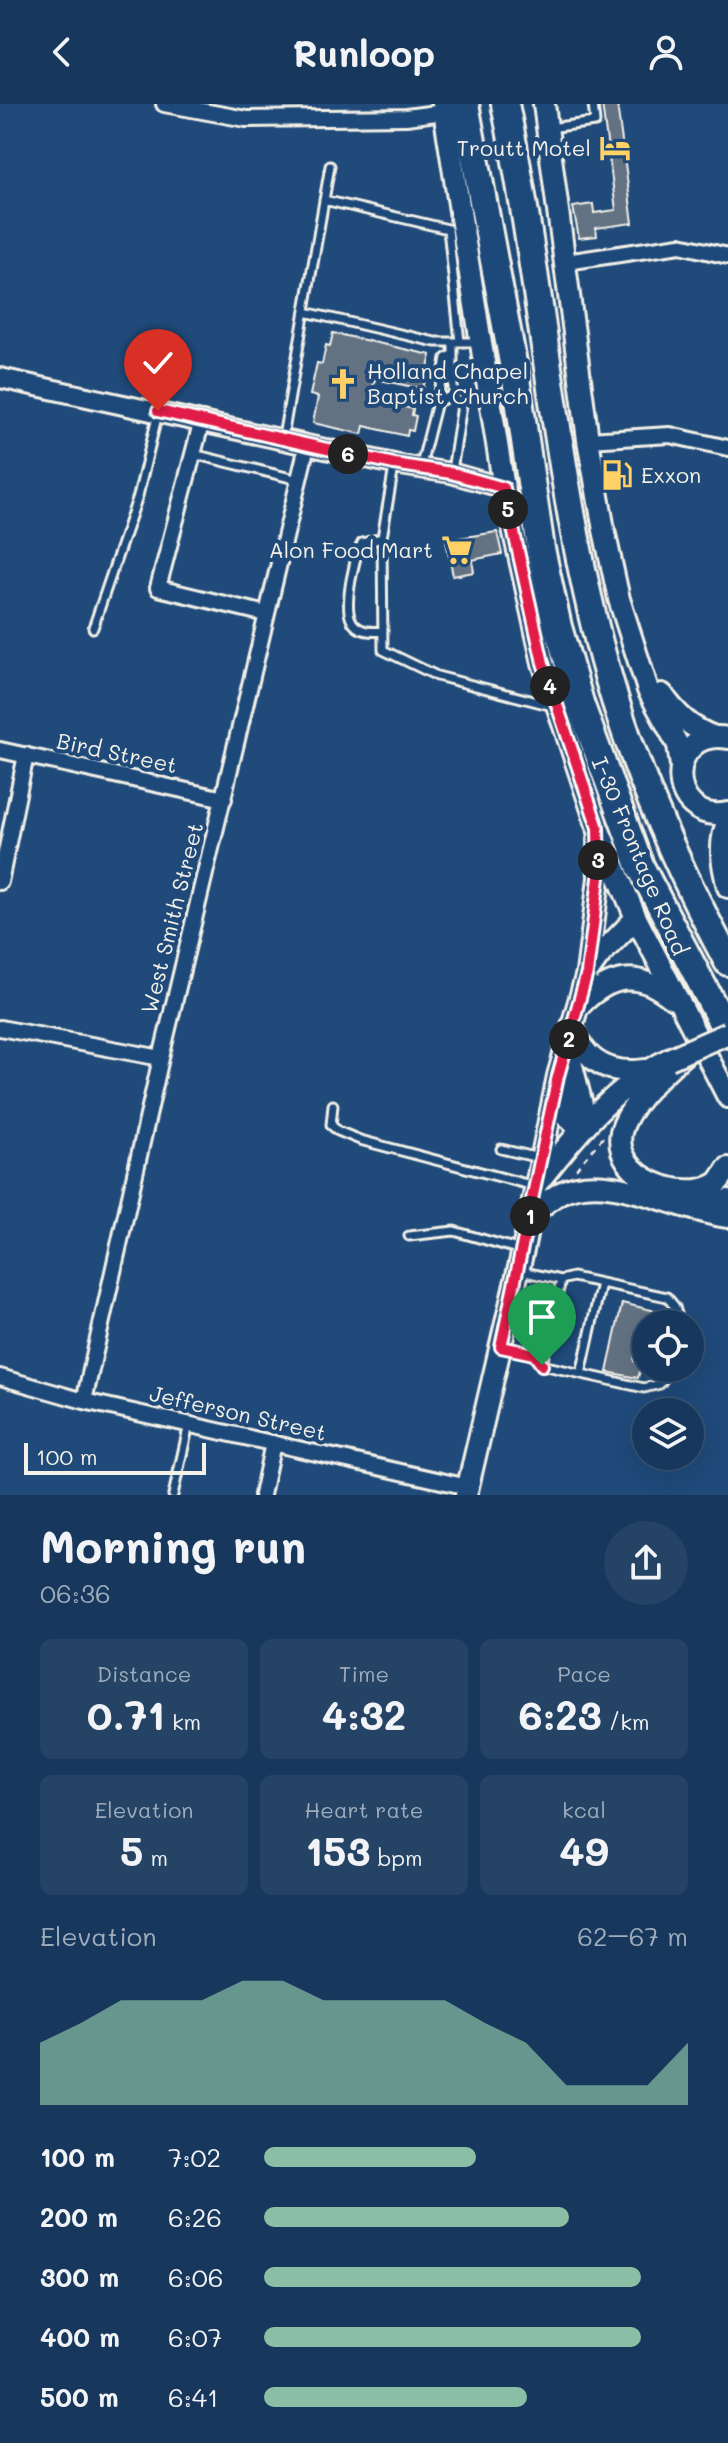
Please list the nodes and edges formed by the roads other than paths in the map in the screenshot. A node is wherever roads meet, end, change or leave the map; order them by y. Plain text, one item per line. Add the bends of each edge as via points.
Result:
1 (164, 104) edge
2 (505, 104) edge
3 (544, 104) edge
4 (593, 104) edge
5 (451, 107) edge
6 (547, 129) junction
7 (330, 166) dead end
8 (324, 200) junction
9 (728, 256) edge
10 (566, 262) junction
11 (305, 312) junction
12 (457, 342) junction
13 (483, 343) junction
14 (453, 355) junction
15 (444, 369) dead end
16 (0, 378) edge
17 (441, 382) dead end
18 (453, 395) junction
19 (437, 402) junction
20 (158, 411) junction
21 (202, 420) junction
22 (282, 440) junction
23 (588, 440) junction
24 (307, 446) junction
25 (728, 448) edge
26 (193, 454) junction
27 (394, 464) junction
28 (420, 470) junction
29 (451, 473) junction
30 (299, 480) junction
31 (504, 488) junction
32 (382, 538) junction
33 (266, 614) junction
34 (93, 628) dead end
35 (383, 631) junction
36 (647, 681) junction
37 (556, 706) junction
38 (721, 738) edge
39 (0, 750) edge
40 (26, 755) junction
41 (681, 766) junction
42 (224, 799) junction
43 (728, 813) edge
44 (728, 821) edge
45 (598, 828) junction
46 (0, 882) edge
47 (728, 887) edge
48 (636, 918) junction
49 (728, 962) edge
50 (587, 973) junction
51 (679, 1004) junction
52 (578, 1006) junction
53 (0, 1028) edge
54 (726, 1032) edge
55 (570, 1037) junction
56 (689, 1050) junction
57 (161, 1058) junction
58 (649, 1069) junction
59 (558, 1076) junction
60 (728, 1097) edge
61 (333, 1105) dead end
62 (582, 1127) junction
63 (501, 1149) dead end
64 (541, 1158) junction
65 (728, 1168) edge
66 (536, 1185) junction
67 (728, 1200) edge
68 (686, 1208) junction
69 (530, 1215) junction
70 (728, 1217) edge
71 (409, 1236) dead end
72 (521, 1260) junction
73 (561, 1280) junction
74 (601, 1283) junction
75 (676, 1310) edge
76 (501, 1347) junction
77 (542, 1365) junction
78 (581, 1374) junction
79 (0, 1377) edge
80 (661, 1382) edge
81 (84, 1401) junction
82 (189, 1424) junction
83 (273, 1443) junction
84 (467, 1491) edge
85 (173, 1495) edge
86 (262, 1495) edge

1 - 5 street via 246,119 406,117
2 - 49 highway via 563,465 615,701 681,865
3 - 6 main road
4 - 6 lane via 595,122
5 - 13 main road, I-30 Frontage Road
5 - 54 highway via 516,379 558,627 586,721 640,866
6 - 10 main road
7 - 8 lane
8 - 11 lane
8 - 12 lane via 448,229
9 - 10 street via 680,245
10 - 23 main road
11 - 12 lane via 435,342
11 - 22 lane
12 - 13 lane
12 - 14 lane
13 - 31 main road, I-30 Frontage Road
14 - 15 lane via 446,358
14 - 18 lane
16 - 20 street
17 - 19 lane
18 - 19 lane
18 - 29 lane via 462,405
19 - 28 lane
20 - 21 street
20 - 34 lane via 138,496
21 - 22 street
21 - 26 street
22 - 24 street
23 - 25 street via 670,435
23 - 36 main road via 619,599
24 - 27 street
24 - 30 street, West Smith Street
26 - 30 lane
26 - 33 street via 158,588
27 - 28 street
27 - 32 lane
28 - 29 street
29 - 31 street
30 - 33 street, West Smith Street
31 - 37 main road, I-30 Frontage Road
32 - 35 lane
32 - 35 lane via 362,543 356,553 347,605 355,627
33 - 42 street, West Smith Street
35 - 37 lane via 383,650 437,676
36 - 38 main road via 695,729
36 - 41 main road via 678,745
37 - 45 main road, I-30 Frontage Road
38 - 41 main road via 706,739 690,749
39 - 40 street, Bird Street
40 - 42 street, Bird Street
40 - 46 street
41 - 43 main road via 680,784 689,801 704,812
42 - 57 street, West Smith Street
44 - 47 main road via 722,856
45 - 48 main road, I-30 Frontage Road
45 - 50 main road via 599,878
48 - 50 main road
48 - 51 main road, I-30 Frontage Road
50 - 52 main road
51 - 52 main road via 636,979 609,983
51 - 60 main road, I-30 Frontage Road
52 - 55 main road
53 - 57 street
54 - 56 main road, bridge
55 - 58 main road via 603,1067 622,1073
55 - 59 main road
55 - 62 main road
56 - 58 main road, bridge
56 - 65 main road via 647,1091 627,1121 621,1133 626,1162 642,1178 695,1189 718,1182
57 - 81 street, West Smith Street
58 - 62 main road
59 - 62 main road via 561,1106 570,1121
59 - 64 main road
61 - 66 lane via 331,1125 360,1140
62 - 66 main road
63 - 64 lane
64 - 66 main road
66 - 69 main road
67 - 68 main road
68 - 69 main road via 588,1184 561,1192
68 - 70 main road
69 - 72 main road
71 - 72 lane via 454,1231
72 - 73 lane
72 - 76 main road
73 - 74 lane
73 - 77 lane
74 - 75 lane via 667,1297
74 - 78 lane
76 - 77 lane via 534,1354
76 - 84 main road
77 - 78 lane
78 - 80 lane via 644,1388
79 - 81 street, Jefferson Street
81 - 82 street, Jefferson Street
82 - 83 street, Jefferson Street
82 - 85 lane
83 - 84 street, Jefferson Street
83 - 86 street

